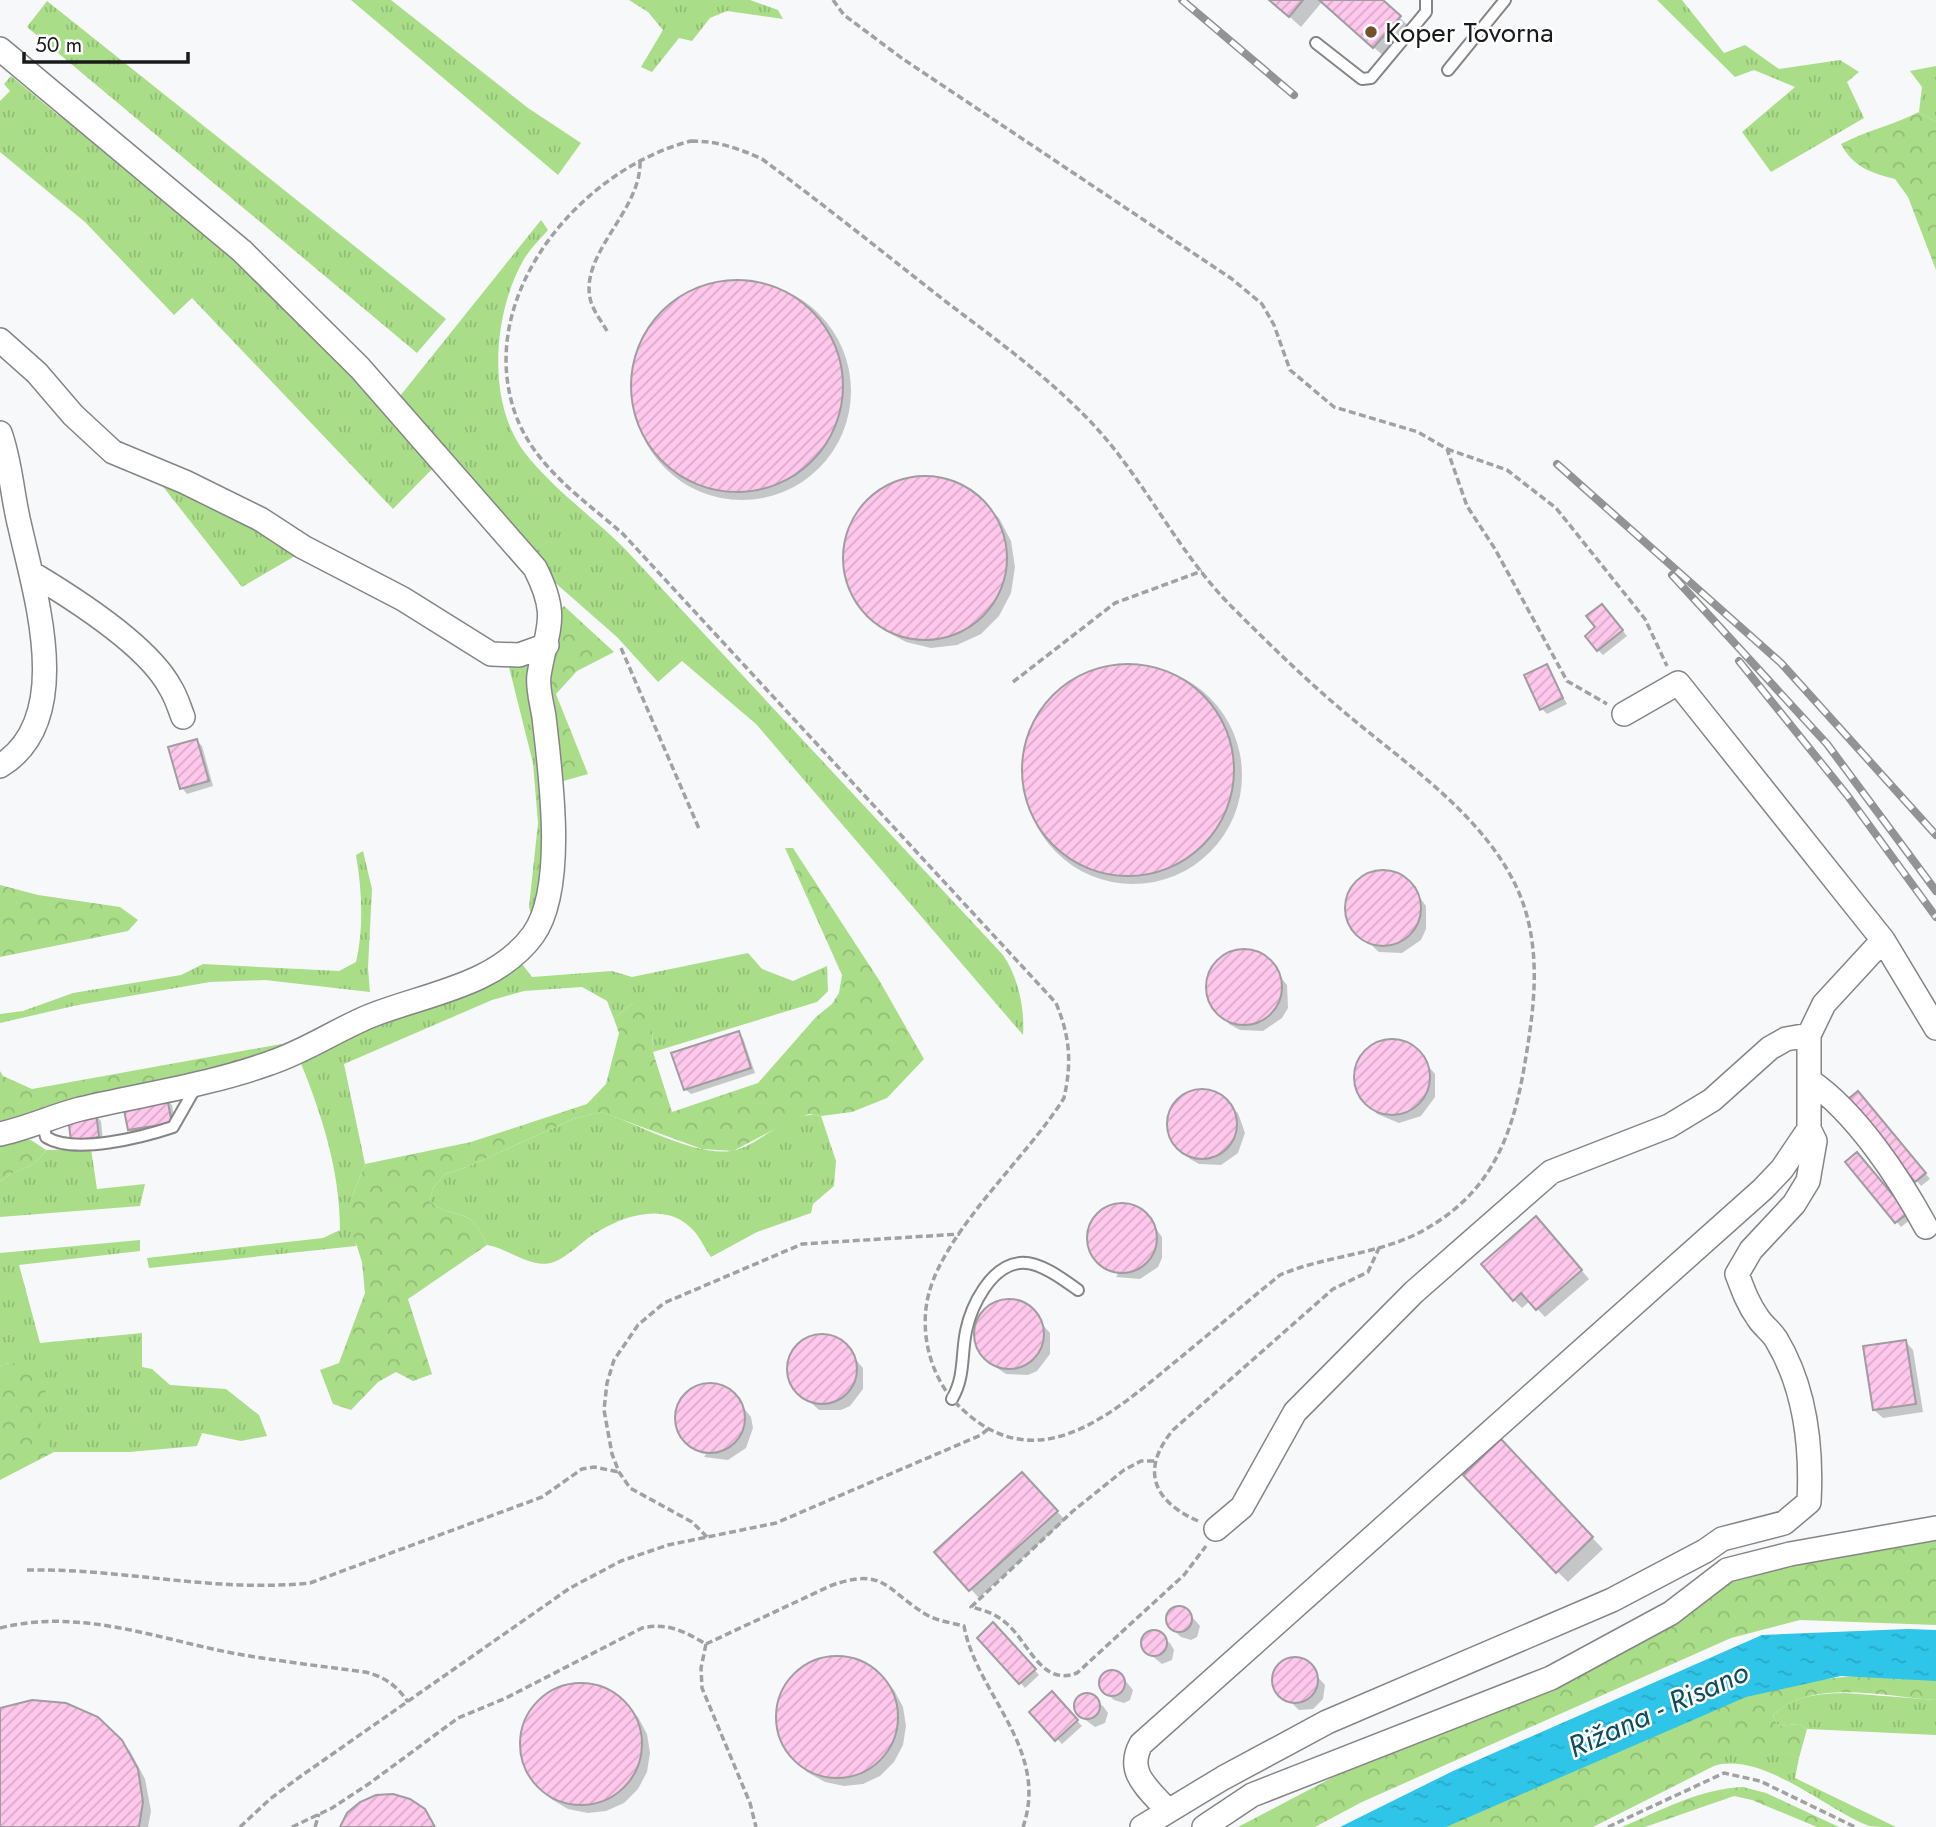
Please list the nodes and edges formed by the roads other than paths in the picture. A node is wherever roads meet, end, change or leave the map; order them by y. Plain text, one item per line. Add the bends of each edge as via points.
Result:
1 (1426, 0) edge
2 (1505, 0) edge
3 (1316, 43) dead end
4 (0, 49) edge
5 (1448, 71) dead end
6 (0, 340) edge
7 (0, 433) edge
8 (33, 574) junction
9 (547, 645) junction
10 (1624, 714) road end
11 (183, 717) dead end
12 (0, 766) edge
13 (1883, 940) junction
14 (1936, 1028) edge
15 (1809, 1035) junction
16 (198, 1084) junction
17 (1816, 1093) junction
18 (41, 1120) junction
19 (1810, 1129) junction
20 (0, 1134) edge
21 (1926, 1227) dead end
22 (1078, 1290) dead end
23 (952, 1399) road end
24 (1936, 1528) edge
25 (1216, 1529) road end
26 (1167, 1810) junction
27 (1142, 1827) edge
28 (1204, 1827) edge

1 - 3 lane via 1426,12 1371,78 1362,79
2 - 5 lane
4 - 9 street via 242,251 360,368 535,568 545,587 552,625
6 - 9 street via 113,452 260,519 491,654 519,655
7 - 8 street
8 - 11 street via 88,610 155,666 170,686
8 - 12 street via 46,668 42,710 27,739
9 - 16 street via 539,677 553,852 550,886 535,933 505,964 479,977 369,1017 271,1063
10 - 13 street via 1678,683
13 - 14 street
13 - 15 street via 1824,1004
15 - 17 street
15 - 25 street via 1770,1048 1712,1100 1669,1126 1551,1172 1414,1292 1295,1412 1242,1507
16 - 18 street
16 - 18 lane via 173,1127 150,1134 57,1144 46,1138
17 - 19 street
17 - 21 street via 1843,1111
18 - 20 street
19 - 26 street via 1763,1189 1141,1744 1134,1766
19 - 26 street via 1815,1141 1808,1181 1737,1274 1745,1299 1775,1336 1795,1377 1807,1429 1809,1502 1784,1523 1722,1539 1612,1600 1327,1722
22 - 23 lane via 1041,1267 1019,1263 1001,1272 981,1292 970,1314 961,1384
24 - 28 street via 1727,1570 1671,1613 1551,1678 1252,1795
26 - 27 street

